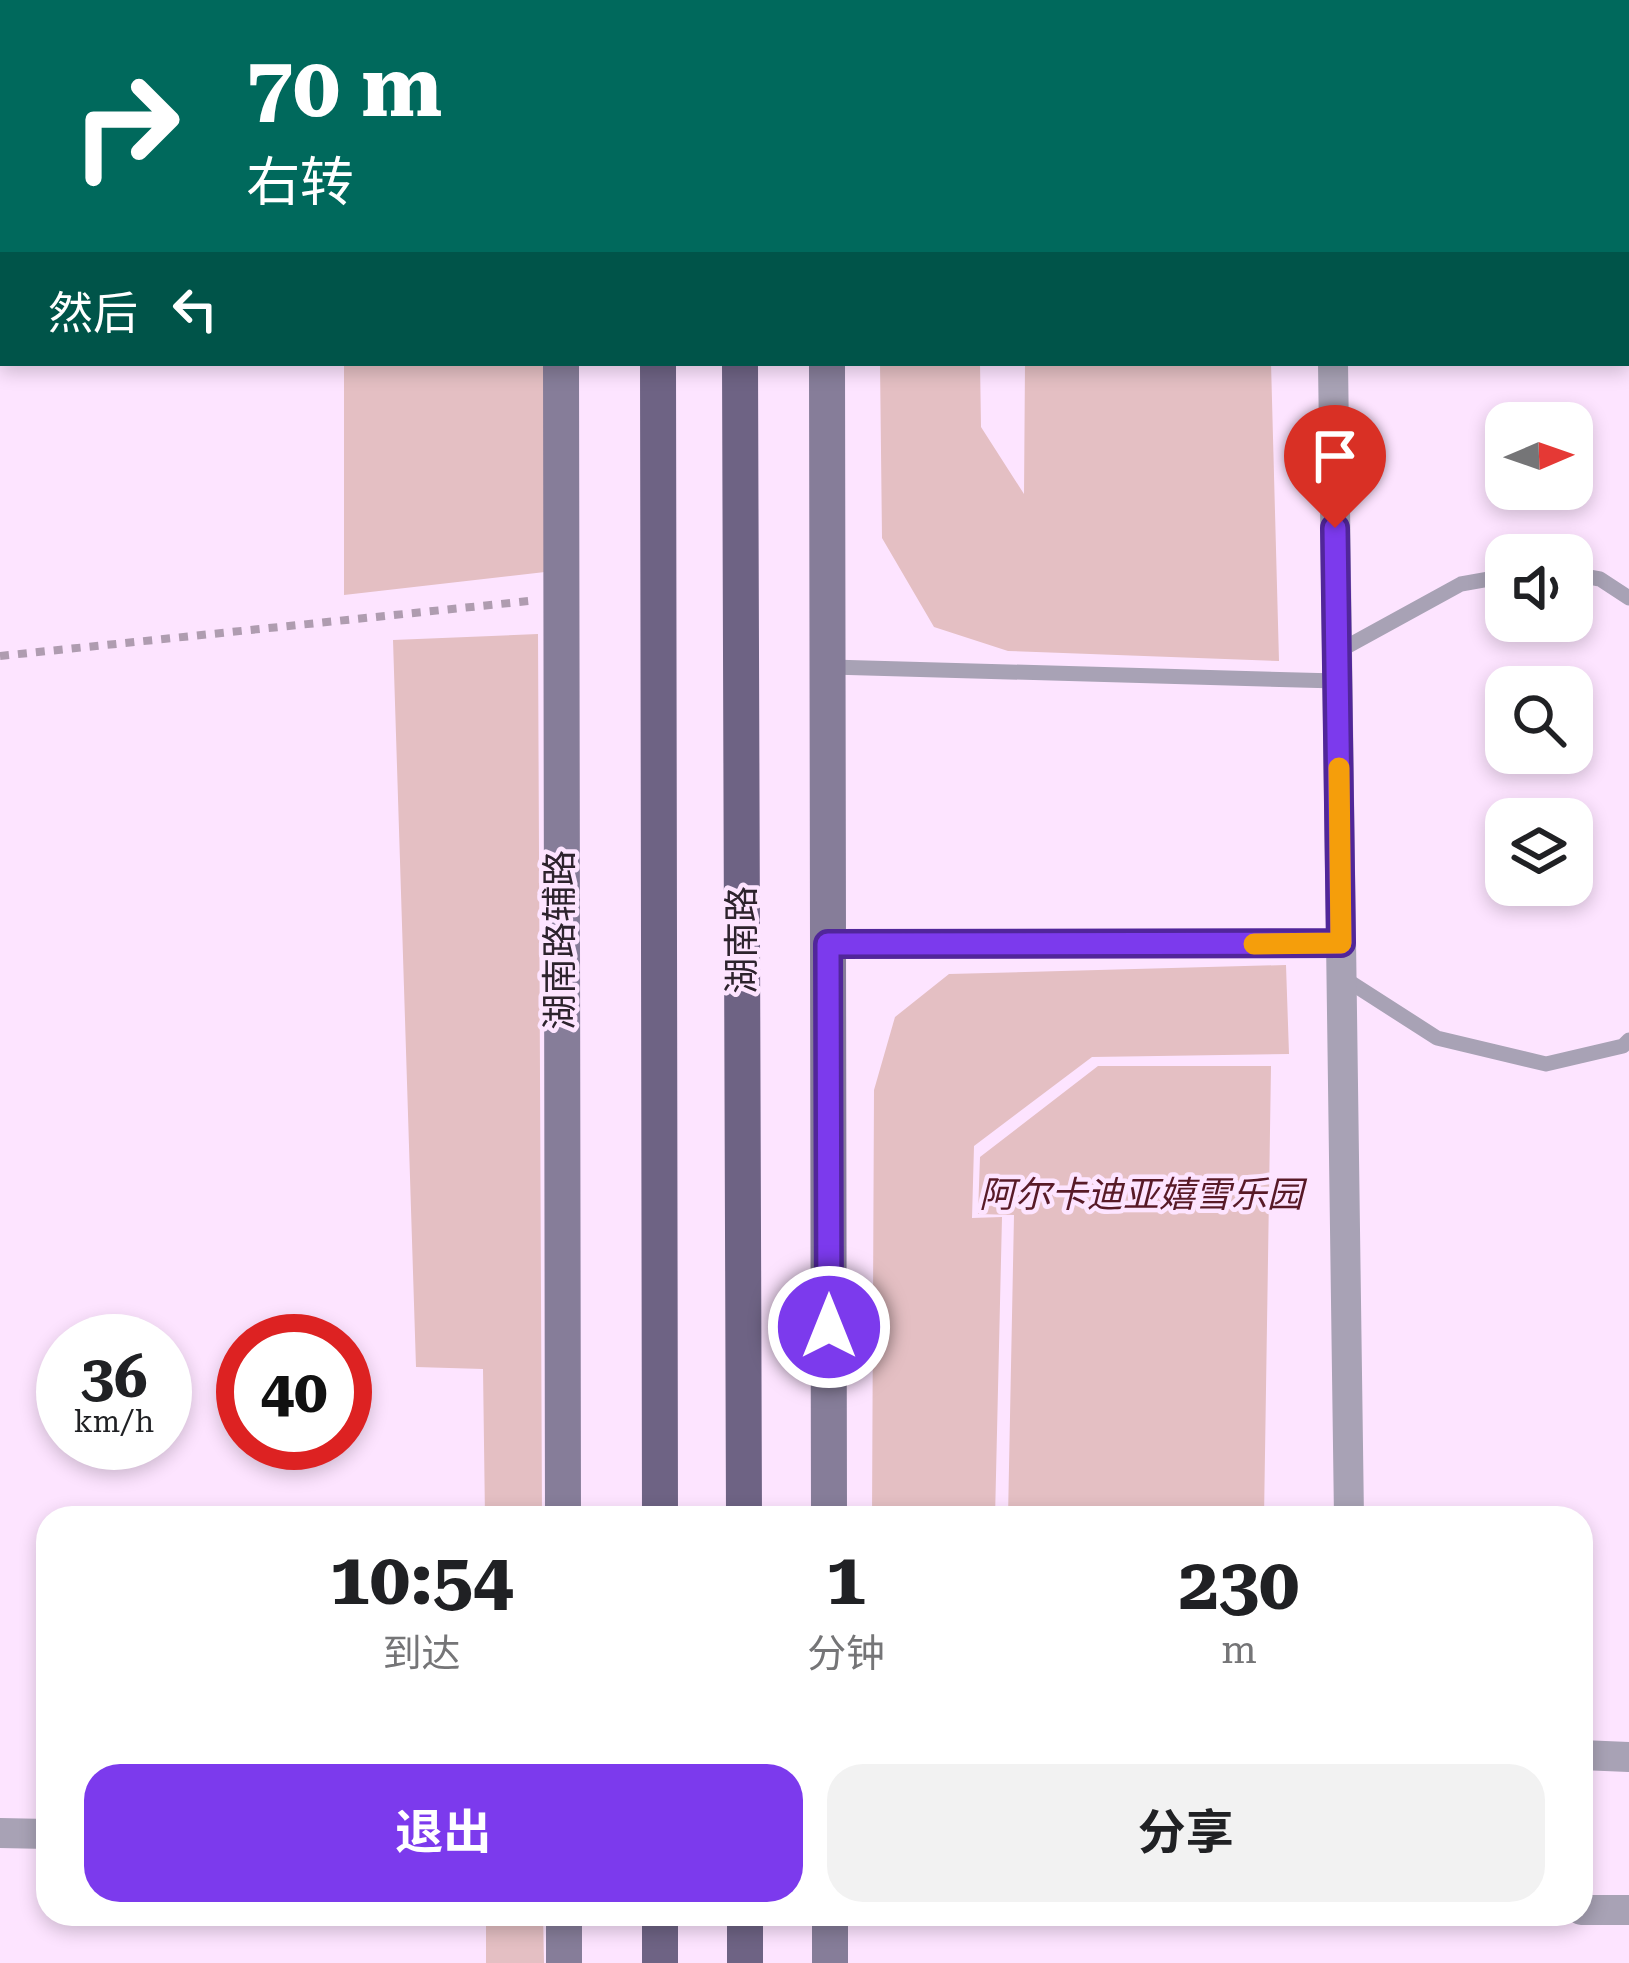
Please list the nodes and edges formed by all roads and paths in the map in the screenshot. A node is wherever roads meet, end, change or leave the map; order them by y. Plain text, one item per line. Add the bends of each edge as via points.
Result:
1 (561, 366) edge
2 (658, 366) edge
3 (740, 366) edge
4 (827, 366) edge
5 (1333, 366) edge
6 (1593, 578) edge
7 (1485, 580) edge
8 (561, 598) junction
9 (1629, 598) edge
10 (0, 656) edge
11 (828, 667) junction
12 (1337, 667) junction
13 (1341, 943) junction
14 (828, 944) junction
15 (1342, 977) junction
16 (1629, 1040) edge
17 (562, 1506) edge
18 (659, 1506) edge
19 (744, 1506) edge
20 (829, 1506) edge
21 (1349, 1506) edge
22 (1593, 1755) edge
23 (1629, 1756) edge
24 (0, 1833) edge
25 (36, 1834) edge
26 (1593, 1910) edge
27 (1629, 1910) edge
28 (564, 1926) edge
29 (660, 1926) edge
30 (745, 1926) edge
31 (830, 1926) edge
32 (564, 1963) edge
33 (660, 1963) edge
34 (746, 1963) edge
35 (830, 1963) edge

1 - 8 street, 湖南路辅路
2 - 18 main road
3 - 19 main road, 湖南路
4 - 11 street
5 - 12 street
6 - 9 lane
7 - 12 lane via 1461,584
8 - 10 path
8 - 17 street, 湖南路辅路
11 - 12 lane
11 - 14 street
12 - 13 street
13 - 14 lane
13 - 15 street
14 - 20 street
15 - 16 lane via 1437,1038 1546,1064
15 - 21 street
22 - 23 street
24 - 25 street
26 - 27 street
28 - 32 street
29 - 33 main road
30 - 34 main road
31 - 35 street

